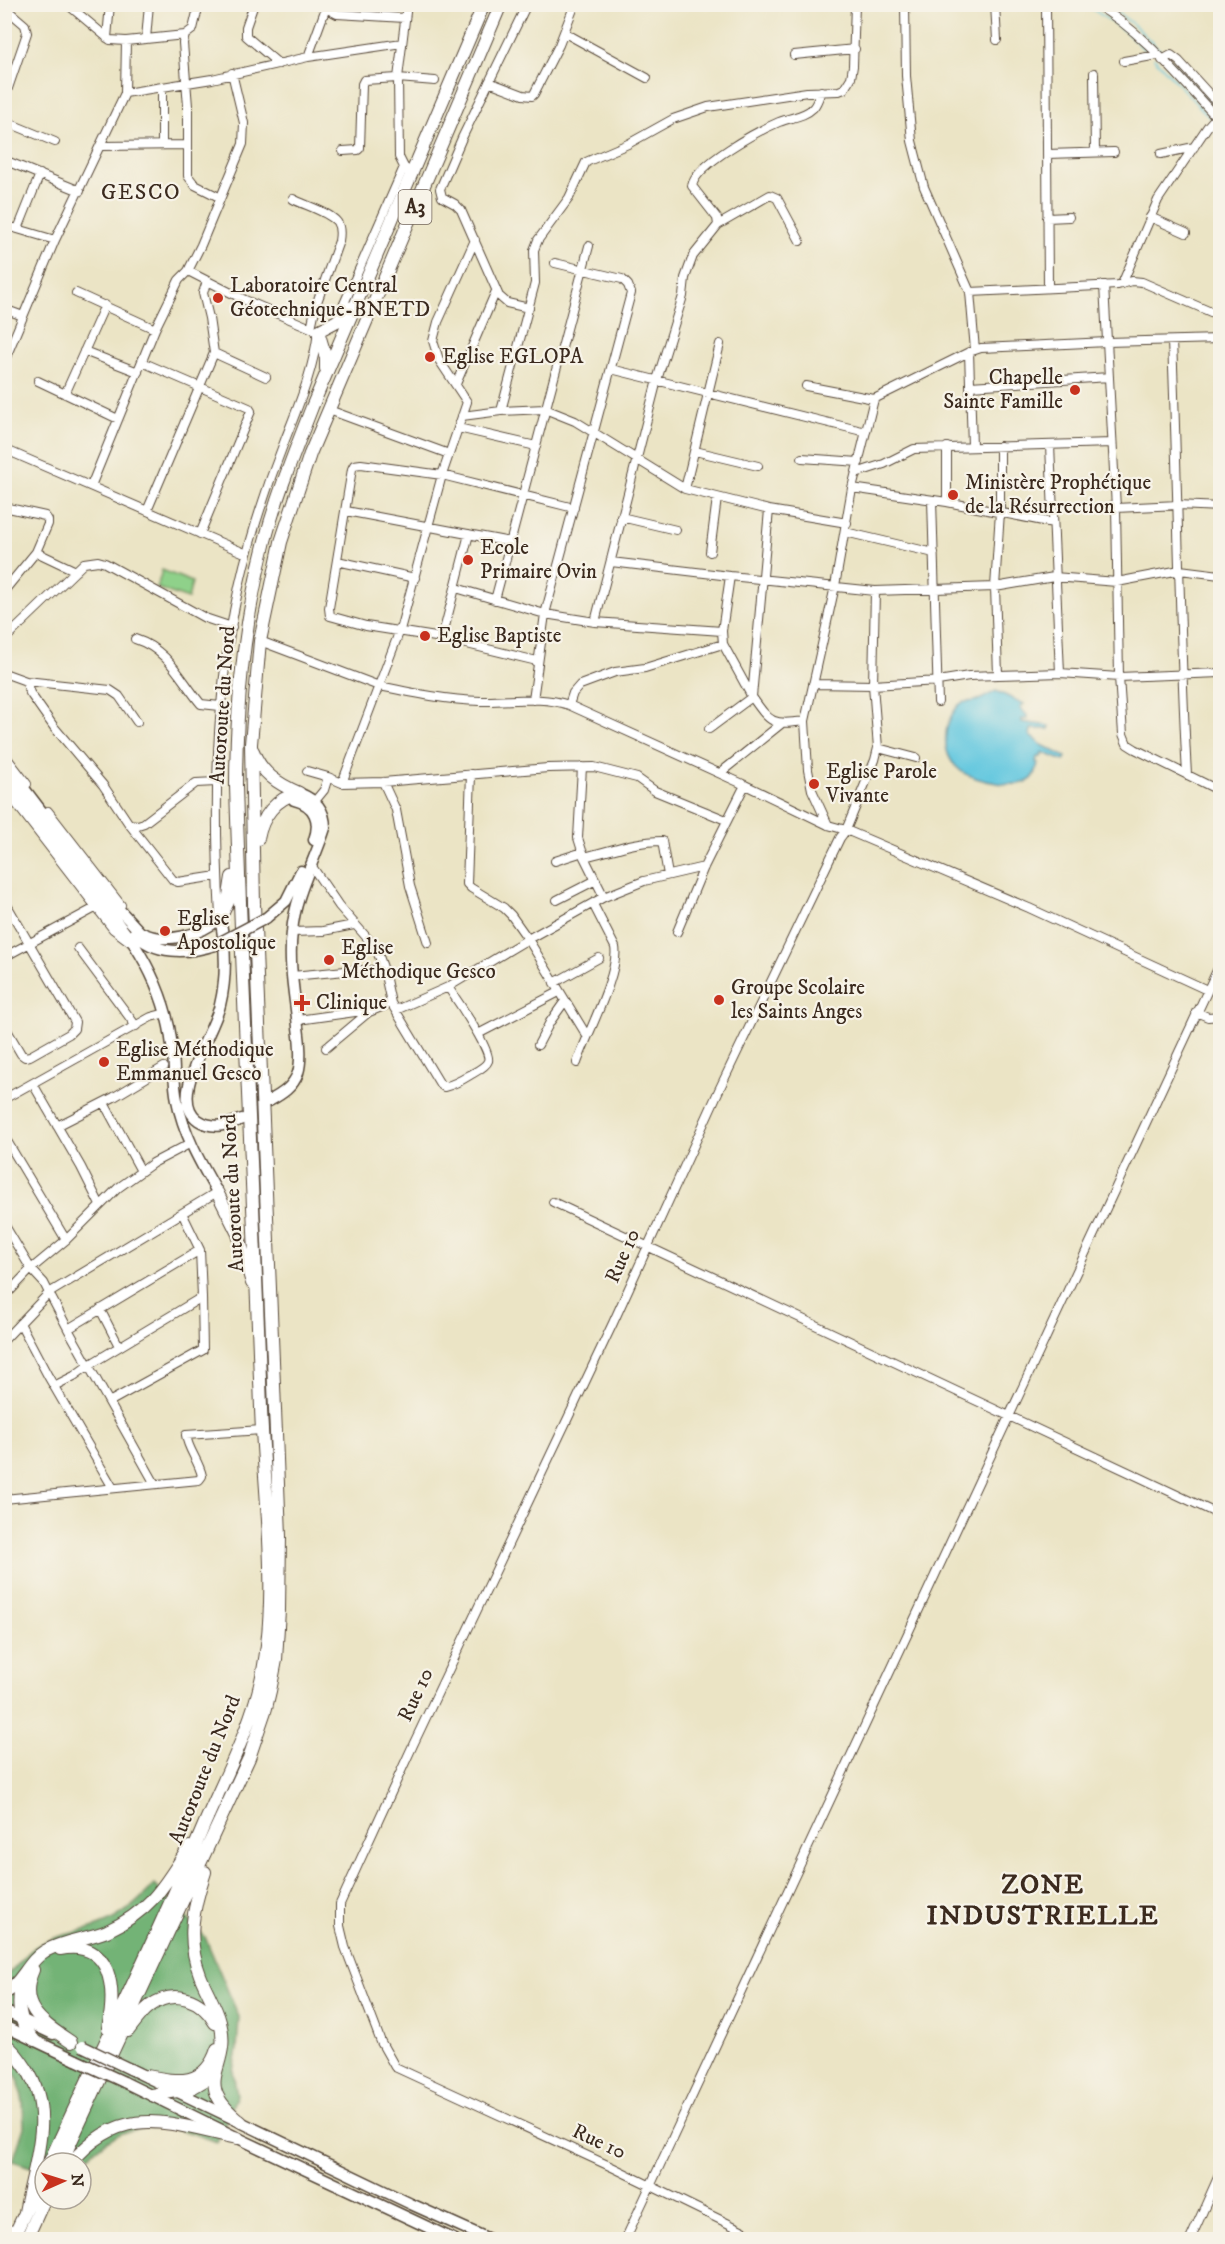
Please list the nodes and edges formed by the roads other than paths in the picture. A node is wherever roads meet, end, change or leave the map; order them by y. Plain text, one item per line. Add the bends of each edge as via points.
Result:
1 (67, 4) edge
2 (149, 4) edge
3 (199, 4) edge
4 (254, 4) edge
5 (407, 4) edge
6 (484, 4) edge
7 (501, 4) edge
8 (527, 4) edge
9 (575, 4) edge
10 (855, 4) edge
11 (905, 4) edge
12 (995, 4) edge
13 (1046, 4) edge
14 (1095, 4) edge
15 (324, 5) edge
16 (108, 6) edge
17 (4, 7) edge
18 (405, 18) junction
19 (565, 33) junction
20 (185, 35) junction
21 (107, 38) junction
22 (146, 39) junction
23 (126, 40) junction
24 (997, 40) dead end
25 (402, 43) junction
26 (855, 48) junction
27 (794, 55) dead end
28 (308, 57) junction
29 (1160, 58) junction
30 (1124, 61) dead end
31 (279, 64) junction
32 (232, 73) junction
33 (1094, 73) dead end
34 (398, 78) junction
35 (647, 78) dead end
36 (435, 81) dead end
37 (489, 82) junction
38 (186, 84) junction
39 (162, 88) junction
40 (821, 91) junction
41 (125, 93) junction
42 (4, 100) edge
43 (1221, 106) edge
44 (1219, 119) edge
45 (4, 121) edge
46 (55, 142) dead end
47 (162, 145) junction
48 (188, 145) junction
49 (102, 146) junction
50 (1194, 147) junction
51 (343, 151) dead end
52 (1095, 152) junction
53 (1114, 152) dead end
54 (1047, 154) junction
55 (1161, 154) dead end
56 (4, 160) edge
57 (408, 170) junction
58 (40, 174) junction
59 (80, 191) junction
60 (219, 197) junction
61 (293, 199) dead end
62 (1069, 217) dead end
63 (1150, 217) junction
64 (1047, 218) junction
65 (4, 225) edge
66 (718, 225) junction
67 (18, 229) junction
68 (1186, 234) dead end
69 (55, 240) junction
70 (475, 240) junction
71 (800, 241) dead end
72 (589, 246) dead end
73 (555, 263) dead end
74 (583, 268) junction
75 (188, 271) junction
76 (207, 281) junction
77 (1122, 284) junction
78 (1104, 285) junction
79 (1048, 287) junction
80 (496, 291) junction
81 (76, 292) dead end
82 (970, 292) junction
83 (358, 299) junction
84 (105, 305) junction
85 (343, 306) dead end
86 (529, 308) junction
87 (4, 309) edge
88 (23, 316) junction
89 (1221, 316) edge
90 (156, 328) junction
91 (314, 329) junction
92 (1221, 339) edge
93 (1172, 341) junction
94 (1107, 342) junction
95 (8, 344) edge
96 (720, 345) dead end
97 (84, 351) junction
98 (972, 351) junction
99 (214, 353) junction
100 (4, 362) edge
101 (142, 362) junction
102 (611, 369) junction
103 (138, 372) junction
104 (326, 375) junction
105 (266, 377) dead end
106 (1109, 377) junction
107 (657, 380) junction
108 (38, 381) dead end
109 (456, 384) junction
110 (201, 386) junction
111 (806, 386) dead end
112 (970, 386) junction
113 (708, 392) junction
114 (65, 394) junction
115 (874, 399) junction
116 (545, 409) junction
117 (329, 410) junction
118 (501, 411) junction
119 (462, 416) junction
120 (118, 419) junction
121 (458, 428) junction
122 (866, 432) junction
123 (594, 433) junction
124 (1112, 443) junction
125 (1050, 445) junction
126 (536, 446) junction
127 (972, 446) junction
128 (1000, 446) junction
129 (947, 447) junction
130 (4, 449) edge
131 (695, 451) junction
132 (449, 454) junction
133 (802, 458) dead end
134 (635, 460) junction
135 (859, 462) junction
136 (758, 466) dead end
137 (856, 473) junction
138 (442, 475) junction
139 (91, 486) junction
140 (852, 488) junction
141 (685, 489) junction
142 (524, 495) junction
143 (717, 498) junction
144 (933, 500) junction
145 (947, 502) junction
146 (1178, 505) junction
147 (4, 507) edge
148 (1221, 507) edge
149 (574, 508) junction
150 (1116, 508) junction
151 (769, 510) junction
152 (147, 511) junction
153 (346, 511) junction
154 (999, 512) junction
155 (621, 517) junction
156 (1053, 523) junction
157 (428, 525) junction
158 (846, 528) junction
159 (676, 530) dead end
160 (200, 534) junction
161 (469, 534) junction
162 (510, 542) junction
163 (36, 552) junction
164 (710, 552) dead end
165 (934, 553) junction
166 (247, 554) junction
167 (337, 561) junction
168 (611, 562) junction
169 (1180, 570) junction
170 (76, 571) junction
171 (1221, 575) edge
172 (730, 576) junction
173 (1054, 577) junction
174 (415, 578) junction
175 (762, 579) junction
176 (1117, 582) junction
177 (835, 586) junction
178 (936, 587) junction
179 (995, 587) junction
180 (456, 588) junction
181 (4, 591) edge
182 (875, 591) junction
183 (495, 600) junction
184 (546, 614) junction
185 (595, 622) junction
186 (232, 627) junction
187 (400, 630) junction
188 (722, 631) junction
189 (442, 638) junction
190 (135, 639) dead end
191 (4, 640) edge
192 (260, 641) junction
193 (723, 644) junction
194 (537, 661) junction
195 (4, 673) edge
196 (1060, 673) junction
197 (1221, 673) edge
198 (1182, 674) junction
199 (998, 675) junction
200 (1119, 677) junction
201 (26, 681) junction
202 (938, 681) junction
203 (813, 684) junction
204 (873, 685) junction
205 (379, 686) junction
206 (752, 697) junction
207 (533, 700) junction
208 (938, 702) dead end
209 (569, 705) junction
210 (220, 706) junction
211 (805, 721) junction
212 (137, 722) dead end
213 (781, 724) junction
214 (709, 729) dead end
215 (251, 744) junction
216 (878, 748) junction
217 (4, 754) edge
218 (916, 758) dead end
219 (4, 762) edge
220 (582, 767) junction
221 (307, 771) dead end
222 (720, 773) junction
223 (471, 774) junction
224 (1187, 775) junction
225 (4, 776) edge
226 (328, 777) junction
227 (216, 782) junction
228 (383, 782) junction
229 (342, 783) junction
230 (745, 784) junction
231 (236, 786) junction
232 (4, 789) edge
233 (1221, 791) edge
234 (299, 793) junction
235 (282, 800) junction
236 (315, 801) junction
237 (726, 820) junction
238 (129, 824) junction
239 (828, 825) junction
240 (846, 830) junction
241 (584, 854) junction
242 (555, 861) dead end
243 (311, 865) junction
244 (704, 867) junction
245 (668, 875) junction
246 (217, 876) junction
247 (254, 876) junction
248 (596, 880) junction
249 (104, 892) junction
250 (604, 897) junction
251 (4, 900) edge
252 (557, 900) dead end
253 (593, 904) junction
254 (97, 907) junction
255 (220, 918) junction
256 (354, 925) junction
257 (292, 932) junction
258 (677, 932) dead end
259 (166, 938) junction
260 (528, 939) junction
261 (30, 943) junction
262 (428, 943) dead end
263 (134, 944) junction
264 (78, 948) dead end
265 (4, 957) edge
266 (599, 958) dead end
267 (1221, 964) edge
268 (384, 970) junction
269 (292, 976) junction
270 (554, 983) junction
271 (448, 987) junction
272 (1207, 990) junction
273 (560, 992) junction
274 (565, 1000) junction
275 (394, 1006) junction
276 (369, 1012) junction
277 (1196, 1012) junction
278 (166, 1013) junction
279 (1221, 1016) edge
280 (298, 1020) junction
281 (4, 1025) edge
282 (136, 1026) junction
283 (478, 1034) junction
284 (587, 1036) junction
285 (8, 1039) edge
286 (538, 1045) dead end
287 (326, 1048) dead end
288 (173, 1061) junction
289 (577, 1063) dead end
290 (164, 1067) dead end
291 (195, 1067) junction
292 (33, 1084) junction
293 (4, 1099) edge
294 (269, 1101) dead end
295 (104, 1102) junction
296 (242, 1119) dead end
297 (57, 1126) junction
298 (4, 1136) edge
299 (191, 1143) junction
300 (141, 1170) junction
301 (217, 1192) junction
302 (553, 1202) dead end
303 (100, 1205) junction
304 (182, 1213) junction
305 (5, 1226) edge
306 (66, 1240) junction
307 (647, 1247) junction
308 (200, 1250) junction
309 (31, 1269) junction
310 (4, 1293) edge
311 (50, 1293) junction
312 (202, 1297) junction
313 (100, 1310) junction
314 (259, 1314) junction
315 (20, 1323) junction
316 (68, 1329) junction
317 (4, 1340) edge
318 (119, 1346) junction
319 (88, 1365) junction
320 (54, 1386) junction
321 (109, 1402) junction
322 (1009, 1416) junction
323 (262, 1430) junction
324 (155, 1484) junction
325 (113, 1488) junction
326 (4, 1498) edge
327 (1221, 1515) edge
328 (210, 1812) junction
329 (221, 1822) junction
330 (23, 1977) junction
331 (4, 1994) edge
332 (4, 2011) edge
333 (21, 2019) junction
334 (4, 2026) edge
335 (34, 2040) junction
336 (105, 2040) junction
337 (4, 2043) edge
338 (77, 2044) junction
339 (112, 2054) junction
340 (218, 2063) junction
341 (147, 2076) junction
342 (178, 2092) junction
343 (152, 2095) junction
344 (241, 2122) junction
345 (238, 2138) junction
346 (54, 2151) edge
347 (67, 2151) edge
348 (81, 2151) edge
349 (1221, 2173) edge
350 (649, 2185) junction
351 (33, 2196) edge
352 (40, 2211) edge
353 (25, 2212) junction
354 (15, 2235) edge
355 (455, 2240) edge
356 (490, 2240) edge
357 (625, 2240) edge
358 (762, 2240) edge
359 (1190, 2240) edge

1 - 21 street
2 - 22 street
3 - 20 street via 193,29
4 - 31 street via 246,36
5 - 18 street
6 - 57 highway, Autoroute du Nord / A3
7 - 117 highway, Autoroute du Nord / A3
8 - 37 street
9 - 19 street
10 - 26 street
11 - 82 street via 912,141 924,188
12 - 24 street
13 - 54 street
14 - 29 street
15 - 18 street via 337,14
15 - 28 street
16 - 21 street
17 - 42 street via 25,25 27,33
18 - 25 street
19 - 35 street
19 - 37 street via 532,96
20 - 22 street
20 - 38 street
21 - 23 street
22 - 23 street
23 - 41 street
25 - 28 street
25 - 34 street
26 - 27 street
26 - 40 street via 844,89
28 - 31 street
29 - 30 street
29 - 43 street via 1171,55 1179,61
29 - 44 street
31 - 32 street
32 - 38 street
32 - 60 street via 243,114 243,144
33 - 52 street
34 - 36 street
34 - 51 street via 363,82 360,148
34 - 57 street via 399,157
37 - 70 street via 440,189 442,197 459,207
38 - 39 street
38 - 48 street
39 - 41 street
39 - 47 street
40 - 66 street via 814,107 804,115 781,121 747,138 706,164 696,176 692,186 717,218
40 - 86 street via 708,107 673,118 586,162 569,198 538,240
41 - 49 street
44 - 50 street via 1208,126
45 - 46 street
47 - 48 street
47 - 49 street
48 - 60 street via 190,180
49 - 59 street
50 - 55 street
50 - 63 street
52 - 53 street
52 - 54 street
54 - 64 street
56 - 58 street
57 - 83 highway, Autoroute du Nord / A3
57 - 85 street
58 - 59 street
58 - 67 street
59 - 69 street
60 - 75 street
61 - 91 street via 337,222 340,230 316,305
62 - 64 street
63 - 68 street
63 - 77 street
64 - 79 street
65 - 67 street
66 - 71 street via 770,195
66 - 107 street via 693,256
67 - 69 street
69 - 88 street
70 - 80 street
70 - 109 street via 433,341 439,360
72 - 74 street
73 - 74 street
74 - 102 street via 622,279 631,293
74 - 116 street
75 - 76 street
75 - 90 street via 179,280
76 - 91 street
76 - 99 street via 203,293
77 - 78 street
77 - 89 street via 1142,282
78 - 79 street
78 - 94 street
79 - 82 street
80 - 86 street via 507,303
80 - 109 street
81 - 84 street
82 - 98 street
83 - 91 highway via 337,321
83 - 104 highway, Autoroute du Nord / A3
84 - 90 street
84 - 97 street
86 - 118 street
87 - 88 street
88 - 95 street
90 - 101 street
91 - 104 highway via 326,358
91 - 166 street via 309,374
92 - 93 street
93 - 94 street
93 - 146 street
94 - 98 street
94 - 106 street
95 - 100 street
96 - 113 street
97 - 103 street
97 - 114 street
98 - 112 street
98 - 115 street
99 - 105 street
99 - 110 street
101 - 103 street
101 - 110 street
102 - 107 street
102 - 123 street
103 - 120 street
104 - 231 highway, Autoroute du Nord / A3 via 277,500 259,566 241,672
106 - 112 street
106 - 124 street
107 - 113 street
107 - 134 street
108 - 114 street
109 - 119 street via 467,400
110 - 152 street
110 - 160 street via 251,411
111 - 115 street
112 - 127 street
113 - 122 street
113 - 131 street
114 - 120 street
115 - 122 street
116 - 118 street
116 - 123 street
116 - 126 street
117 - 132 street
117 - 192 highway, Autoroute du Nord / A3 via 284,532
118 - 119 street
119 - 121 street
120 - 139 street
121 - 126 street
121 - 132 street
122 - 135 street
123 - 134 street
123 - 149 street
124 - 125 street
124 - 150 street
125 - 128 street
125 - 156 street
126 - 142 street
127 - 128 street
127 - 129 street
128 - 154 street
129 - 137 street via 914,449
129 - 145 street
130 - 139 street
131 - 136 street
131 - 141 street
132 - 138 street
133 - 135 street
134 - 141 street
134 - 155 street
135 - 137 street
137 - 140 street
138 - 142 street
138 - 153 street via 356,464
138 - 157 street
139 - 152 street
140 - 144 street
140 - 158 street
141 - 143 street
142 - 149 street
142 - 162 street
143 - 151 street
143 - 164 street
144 - 145 street
144 - 165 street
145 - 154 street
146 - 148 street
146 - 150 street
146 - 169 street
147 - 163 street via 46,518 48,524
149 - 184 street
150 - 176 street
151 - 158 street
151 - 175 street
152 - 160 street
153 - 157 street
153 - 167 street
154 - 156 street
154 - 179 street
155 - 159 street
155 - 168 street
156 - 173 street
157 - 161 street
157 - 174 street
158 - 165 street
158 - 177 street
160 - 166 street
161 - 162 street
161 - 180 street
162 - 183 street
163 - 170 street
163 - 181 street
165 - 178 street
166 - 186 street
167 - 174 street
167 - 187 street via 330,616
168 - 172 street
168 - 185 street
169 - 171 street
169 - 176 street
169 - 198 street
170 - 186 street via 88,562 105,563 205,618
170 - 191 street
172 - 175 street
172 - 188 street
173 - 176 street
173 - 179 street
173 - 196 street
174 - 187 street
175 - 177 street
175 - 206 street
176 - 200 street
177 - 182 street
177 - 203 street
178 - 179 street
178 - 182 street
178 - 202 street
179 - 199 street
180 - 183 street
180 - 189 street
182 - 204 street
183 - 184 street
184 - 185 street
184 - 194 street
185 - 188 street
186 - 210 street
187 - 189 street
187 - 205 street
188 - 193 street
189 - 194 street
190 - 210 street via 164,654 201,704
192 - 205 street
192 - 215 highway, Autoroute du Nord / A3
193 - 206 street
193 - 209 street via 580,685
194 - 207 street
195 - 201 street
196 - 199 street
196 - 200 street
197 - 198 street
198 - 200 street
198 - 224 street
199 - 202 street
200 - 224 street via 1127,744
201 - 212 street via 110,690
201 - 238 street via 54,727 103,785
202 - 204 street
202 - 208 street
203 - 204 street
203 - 211 street
204 - 216 street
205 - 207 street via 468,701
205 - 229 street
206 - 213 street via 763,713
206 - 214 street
207 - 209 street
209 - 222 street
210 - 227 street
211 - 213 street
211 - 239 street via 812,790
213 - 222 street
215 - 234 highway via 267,774
215 - 247 highway, Autoroute du Nord
216 - 218 street
216 - 240 street, Rue 10
217 - 259 street via 127,913 143,928
219 - 249 main road
220 - 223 street
220 - 237 street via 638,778 655,791
220 - 241 street via 578,838
221 - 226 street
222 - 230 street
223 - 228 street
223 - 260 street via 467,884 504,908
224 - 233 street
225 - 263 main road
226 - 229 street
226 - 236 street
227 - 238 street via 196,783 144,823
227 - 246 street
228 - 229 street
228 - 262 street via 396,810 410,886
230 - 237 street
230 - 239 street
231 - 255 highway via 231,890
231 - 314 highway, Autoroute du Nord
232 - 254 street
234 - 235 highway
234 - 236 main road
235 - 247 highway via 261,824
235 - 249 main road, bridge via 307,804 316,818 317,832 286,901 266,918 215,945 192,951 153,948 131,930
236 - 243 main road via 322,811 325,828
237 - 244 street
238 - 246 street via 173,880
239 - 240 street
240 - 272 street
240 - 307 street, Rue 10
241 - 242 street
241 - 245 street via 662,841
241 - 248 street
243 - 256 street
243 - 257 main road via 299,895
244 - 245 street
244 - 258 street
245 - 250 street
246 - 255 street
247 - 329 highway, Autoroute du Nord via 277,1445 279,1611 276,1660 266,1708
248 - 250 street
248 - 252 street
249 - 259 main road via 140,932
250 - 253 street
251 - 261 street
253 - 260 street
253 - 284 street via 616,953
254 - 261 street
254 - 263 street via 113,929
255 - 259 main road via 199,932
255 - 291 main road via 225,946 223,989 217,1018
256 - 257 street
256 - 268 street via 373,944
257 - 269 main road
260 - 270 street
260 - 271 street
261 - 265 street
261 - 285 street via 75,1022 74,1029 30,1056 21,1054
263 - 278 main road
264 - 282 street
266 - 270 street
267 - 272 street
268 - 269 street
268 - 275 street
269 - 280 main road
270 - 273 street
271 - 275 street
271 - 283 street
272 - 277 street
273 - 274 street
273 - 283 street
274 - 284 street
274 - 286 street
275 - 276 street
275 - 283 street via 444,1087 467,1077 488,1060
276 - 280 street
276 - 287 street
277 - 279 street via 1208,1017
277 - 322 street
278 - 282 street
278 - 288 main road
280 - 294 main road via 297,1073 288,1089
281 - 285 street
282 - 292 street
284 - 289 street
288 - 291 main road
288 - 299 main road via 177,1100
290 - 295 street
291 - 296 main road via 187,1097 195,1118 215,1126
292 - 293 street
292 - 297 street
295 - 297 street
295 - 300 street
297 - 303 street
298 - 306 street
299 - 300 street
299 - 301 main road
300 - 303 street
301 - 304 street
301 - 314 highway via 238,1234
302 - 307 street
303 - 306 street
304 - 308 street
304 - 311 street
305 - 309 street
306 - 309 street
307 - 322 street
307 - 350 street, Rue 10 via 413,1745 340,1904 339,1914 345,1947 381,2042 395,2067
308 - 312 street
308 - 313 street
309 - 310 street
309 - 311 street
311 - 315 street
311 - 316 street
312 - 318 street
312 - 321 street via 202,1351
313 - 316 street
313 - 318 street
314 - 323 highway, Autoroute du Nord
315 - 317 street
315 - 320 street
316 - 319 street
318 - 319 street
319 - 320 street
319 - 321 street
320 - 325 street
321 - 324 street
322 - 327 street
322 - 350 street
323 - 324 street via 186,1435 202,1476 191,1482
323 - 328 highway, Autoroute du Nord via 269,1533 269,1611 264,1662 247,1728
324 - 325 street
325 - 326 street
328 - 330 highway via 162,1890 148,1904 106,1931 42,1952
328 - 336 highway, Autoroute du Nord
329 - 339 highway, Autoroute du Nord
329 - 340 highway via 196,1899 191,1932 194,1957 220,2022 223,2044
330 - 331 highway
330 - 333 highway
332 - 333 main road
333 - 335 highway
333 - 338 main road
334 - 335 main road
335 - 343 main road, bridge
336 - 338 highway via 112,2003 109,1974 89,1952 66,1948 50,1953 34,1967 29,2001 40,2020
336 - 346 highway, Autoroute du Nord
337 - 353 highway via 30,2075 42,2108 41,2138
338 - 341 main road, bridge
339 - 341 highway via 141,2015 157,2001 178,1996 204,2008 214,2021 218,2039 214,2057 205,2070 183,2081
339 - 347 highway, Autoroute du Nord
340 - 342 highway via 205,2080
340 - 344 highway via 217,2097
341 - 342 main road
342 - 343 highway
342 - 344 main road
343 - 345 main road
344 - 356 main road
345 - 348 highway via 171,2122 136,2123 106,2133
345 - 355 main road
349 - 359 street
350 - 357 street
350 - 358 street, Rue 10
351 - 353 highway
352 - 354 highway via 31,2227
353 - 354 highway

